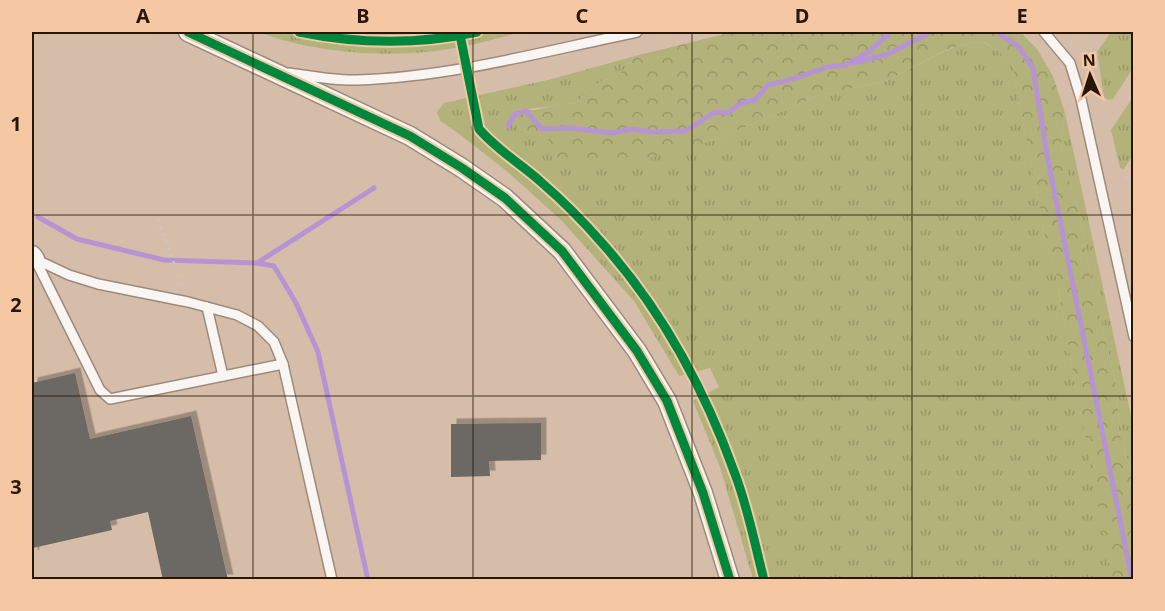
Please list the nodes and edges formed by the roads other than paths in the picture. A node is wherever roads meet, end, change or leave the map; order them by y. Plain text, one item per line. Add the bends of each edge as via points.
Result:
1 (188, 32) edge
2 (638, 32) edge
3 (1044, 32) edge
4 (272, 71) junction
5 (33, 257) edge
6 (207, 308) junction
7 (1134, 337) edge
8 (283, 364) junction
9 (223, 376) junction
10 (332, 579) edge
11 (730, 579) edge

1 - 4 street
2 - 4 lane via 405,77 355,80
3 - 7 lane via 1070,63 1081,99
4 - 11 street via 410,136 462,168 505,198 562,250 637,351 667,401 703,493
5 - 6 lane via 98,284
5 - 9 lane via 100,390 110,399
6 - 8 lane via 237,315 258,326 274,342
6 - 9 lane
8 - 9 lane
8 - 10 lane

